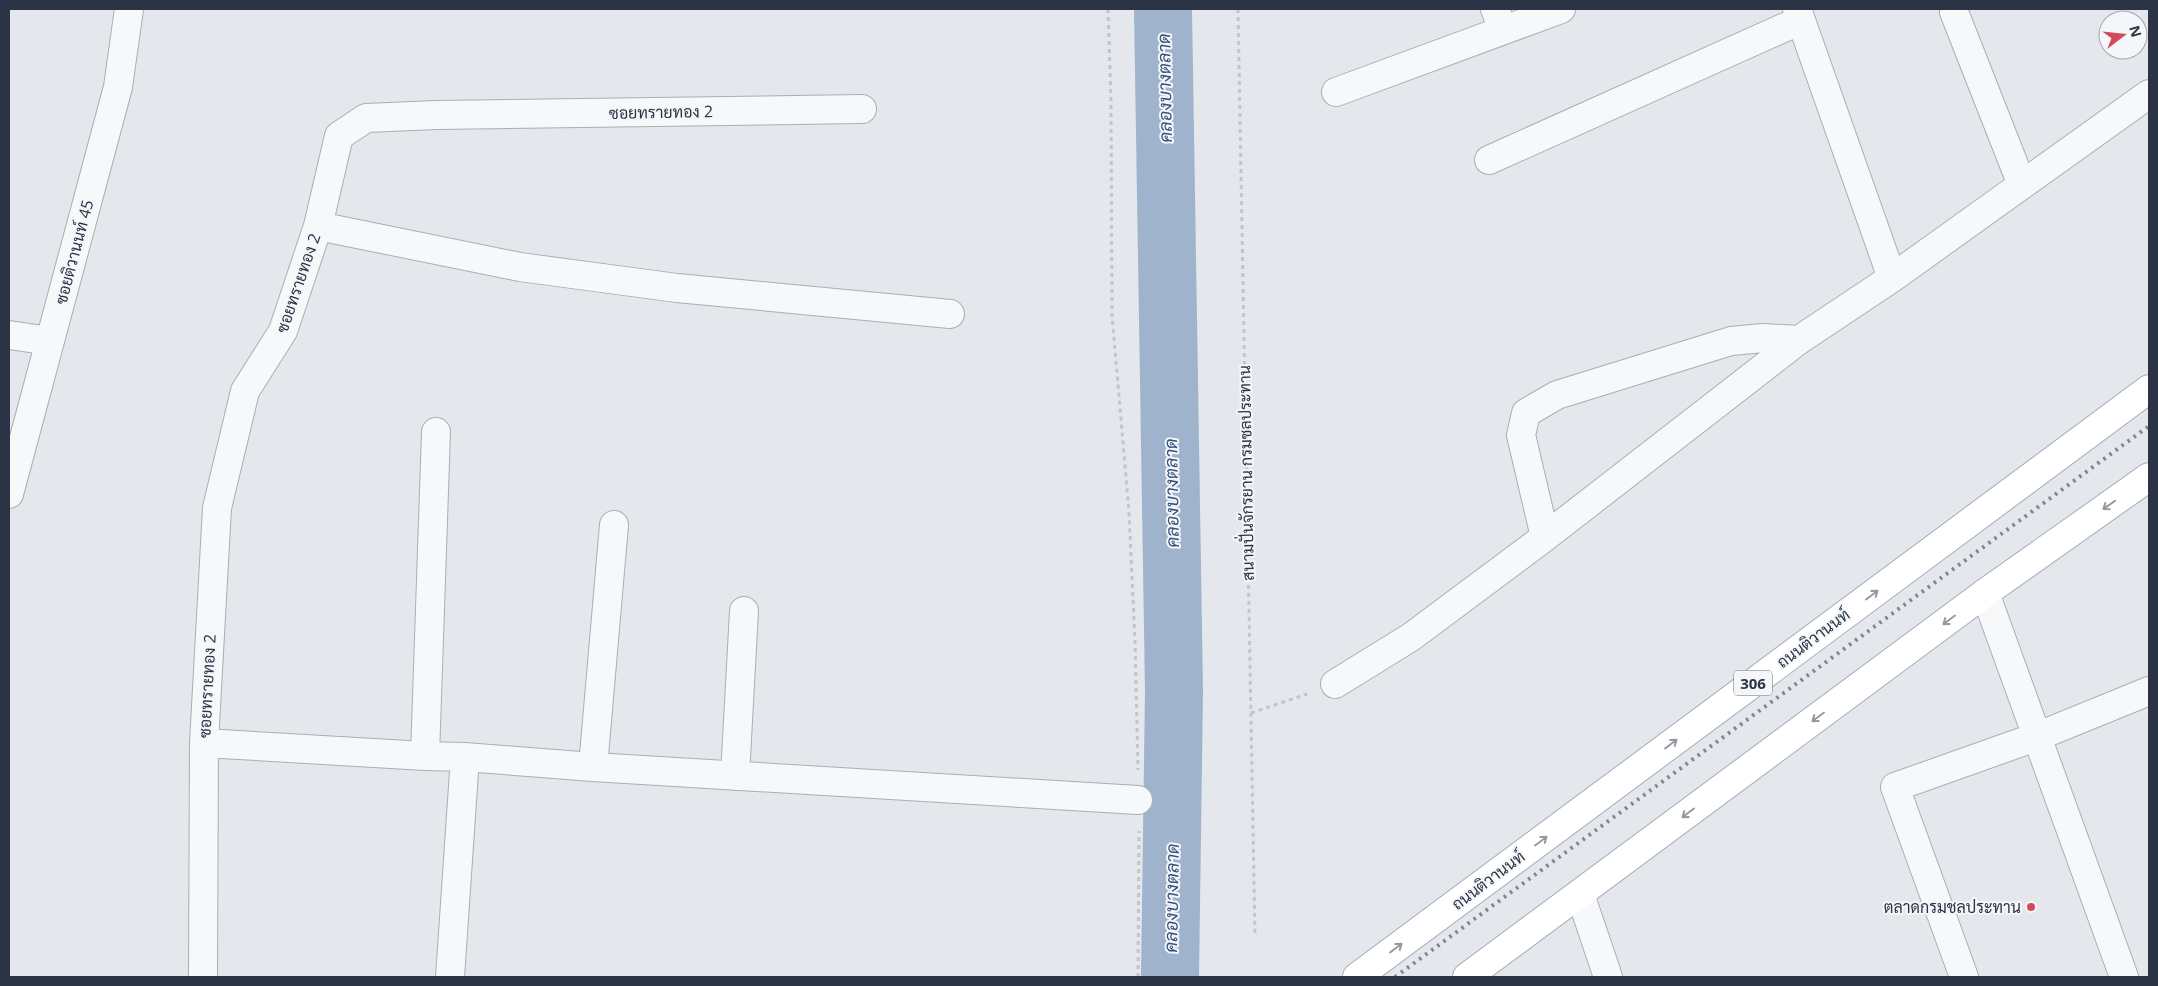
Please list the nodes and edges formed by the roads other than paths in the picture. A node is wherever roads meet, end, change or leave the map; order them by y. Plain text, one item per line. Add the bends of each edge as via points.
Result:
1 (129, 9) edge
2 (1561, 9) edge
3 (1954, 12) dead end
4 (1799, 14) edge
5 (1499, 20) edge
6 (1336, 92) dead end
7 (2149, 94) edge
8 (862, 108) dead end
9 (1489, 160) dead end
10 (2022, 185) junction
11 (318, 226) junction
12 (1892, 278) junction
13 (950, 314) dead end
14 (9, 335) edge
15 (1799, 340) junction
16 (50, 341) junction
17 (2149, 389) edge
18 (436, 432) dead end
19 (2149, 477) edge
20 (9, 494) edge
21 (614, 525) dead end
22 (1545, 537) junction
23 (1985, 593) junction
24 (744, 611) dead end
25 (1335, 684) road end
26 (2149, 691) edge
27 (2036, 737) junction
28 (204, 742) junction
29 (425, 756) junction
30 (465, 757) junction
31 (593, 767) junction
32 (735, 776) junction
33 (1138, 800) road end
34 (1580, 894) junction
35 (203, 977) edge
36 (450, 977) edge
37 (1357, 977) edge
38 (1468, 977) edge
39 (1608, 977) edge
40 (1964, 977) edge
41 (2124, 977) edge

1 - 16 street, ซอยติวานนท์ 45 via 118,86
2 - 5 street
3 - 10 street
4 - 9 street
4 - 12 street
5 - 6 street
7 - 10 street
8 - 11 street, ซอยทรายทอง 2 via 366,118 339,136
10 - 12 street
11 - 13 street via 520,268 677,288
11 - 28 street, ซอยทรายทอง 2 via 283,331 245,392 218,508
12 - 15 street
14 - 16 street
15 - 22 street
15 - 22 street via 1763,338 1730,341 1557,395 1526,414 1521,435
16 - 20 street, ซอยติวานนท์ 45
37 -> 17 main road, ถนนติวานนท์ / 306
18 - 29 street
19 -> 23 main road
21 - 31 street
22 - 25 street via 1412,637
23 - 27 street
23 -> 34 main road
24 - 32 street
26 - 27 street
27 - 40 street via 1895,787
27 - 41 street
28 - 29 street
28 - 35 street, ซอยทรายทอง 2
29 - 30 street
30 - 31 street
30 - 36 street
31 - 32 street
32 - 33 street
34 - 38 main road
34 - 39 street

